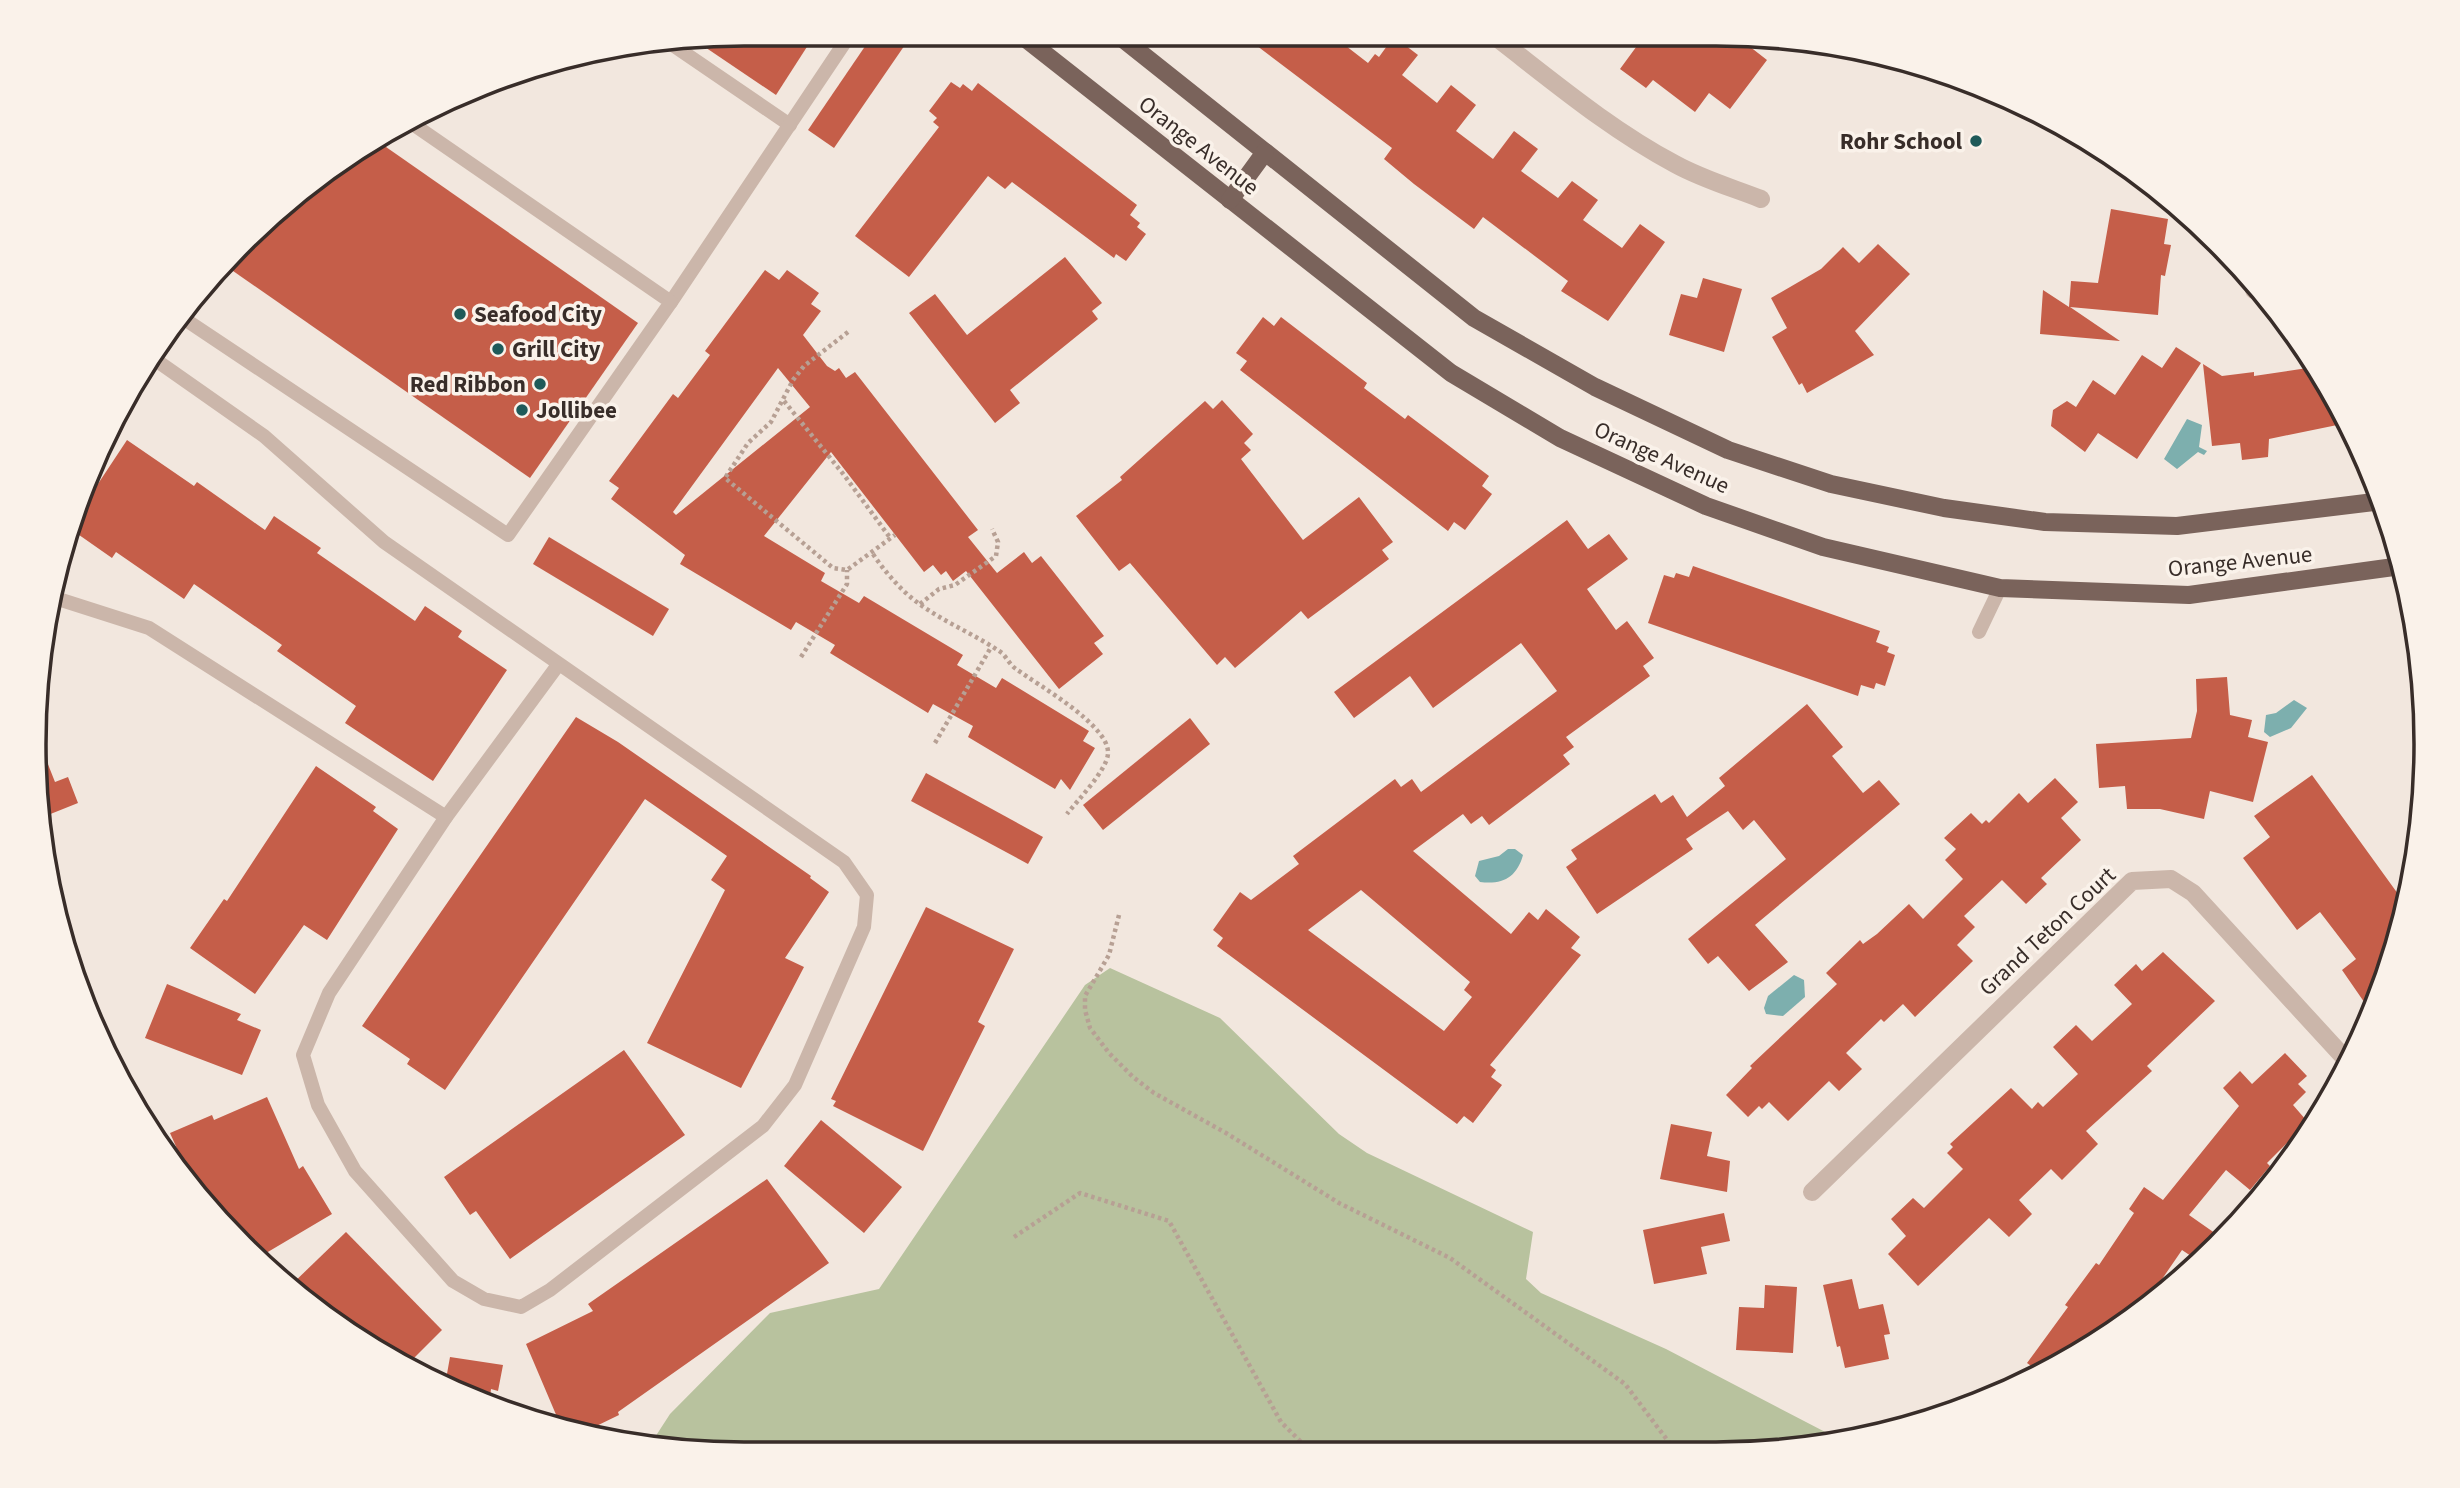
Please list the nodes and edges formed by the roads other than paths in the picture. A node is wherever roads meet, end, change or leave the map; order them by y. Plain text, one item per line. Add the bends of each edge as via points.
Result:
1 (842, 46) edge
2 (1035, 46) edge
3 (1132, 46) edge
4 (1507, 46) edge
5 (678, 49) edge
6 (790, 125) junction
7 (417, 128) edge
8 (1265, 152) junction
9 (1761, 199) dead end
10 (1230, 201) junction
11 (671, 302) junction
12 (188, 321) edge
13 (159, 362) edge
14 (2370, 501) edge
15 (2392, 567) edge
16 (2000, 588) junction
17 (61, 600) edge
18 (1979, 632) dead end
19 (558, 664) junction
20 (446, 817) junction
21 (2341, 1054) edge
22 (1812, 1192) dead end

1 - 6 lane
2 - 10 main road, Orange Avenue
3 - 8 main road, Orange Avenue
4 - 9 street via 1610,124 1666,159
5 - 6 lane
6 - 11 lane
7 - 11 lane
8 - 10 main road
8 - 14 main road, Orange Avenue via 1474,318 1595,387 1728,450 1831,484 1944,508 2045,522 2111,525 2177,526
10 - 16 main road, Orange Avenue via 1451,373 1560,438 1706,506 1823,547
11 - 12 lane via 508,535
13 - 19 lane via 264,436 384,542
15 - 16 main road, Orange Avenue via 2189,595
16 - 18 lane
17 - 20 lane via 149,628
19 - 20 lane
19 - 20 lane via 844,862 867,895 864,927 799,1075 763,1126 550,1290 521,1307 484,1299 453,1281 355,1171 318,1105 303,1055 329,993
21 - 22 street, Grand Teton Court via 2193,893 2171,878 2132,881

